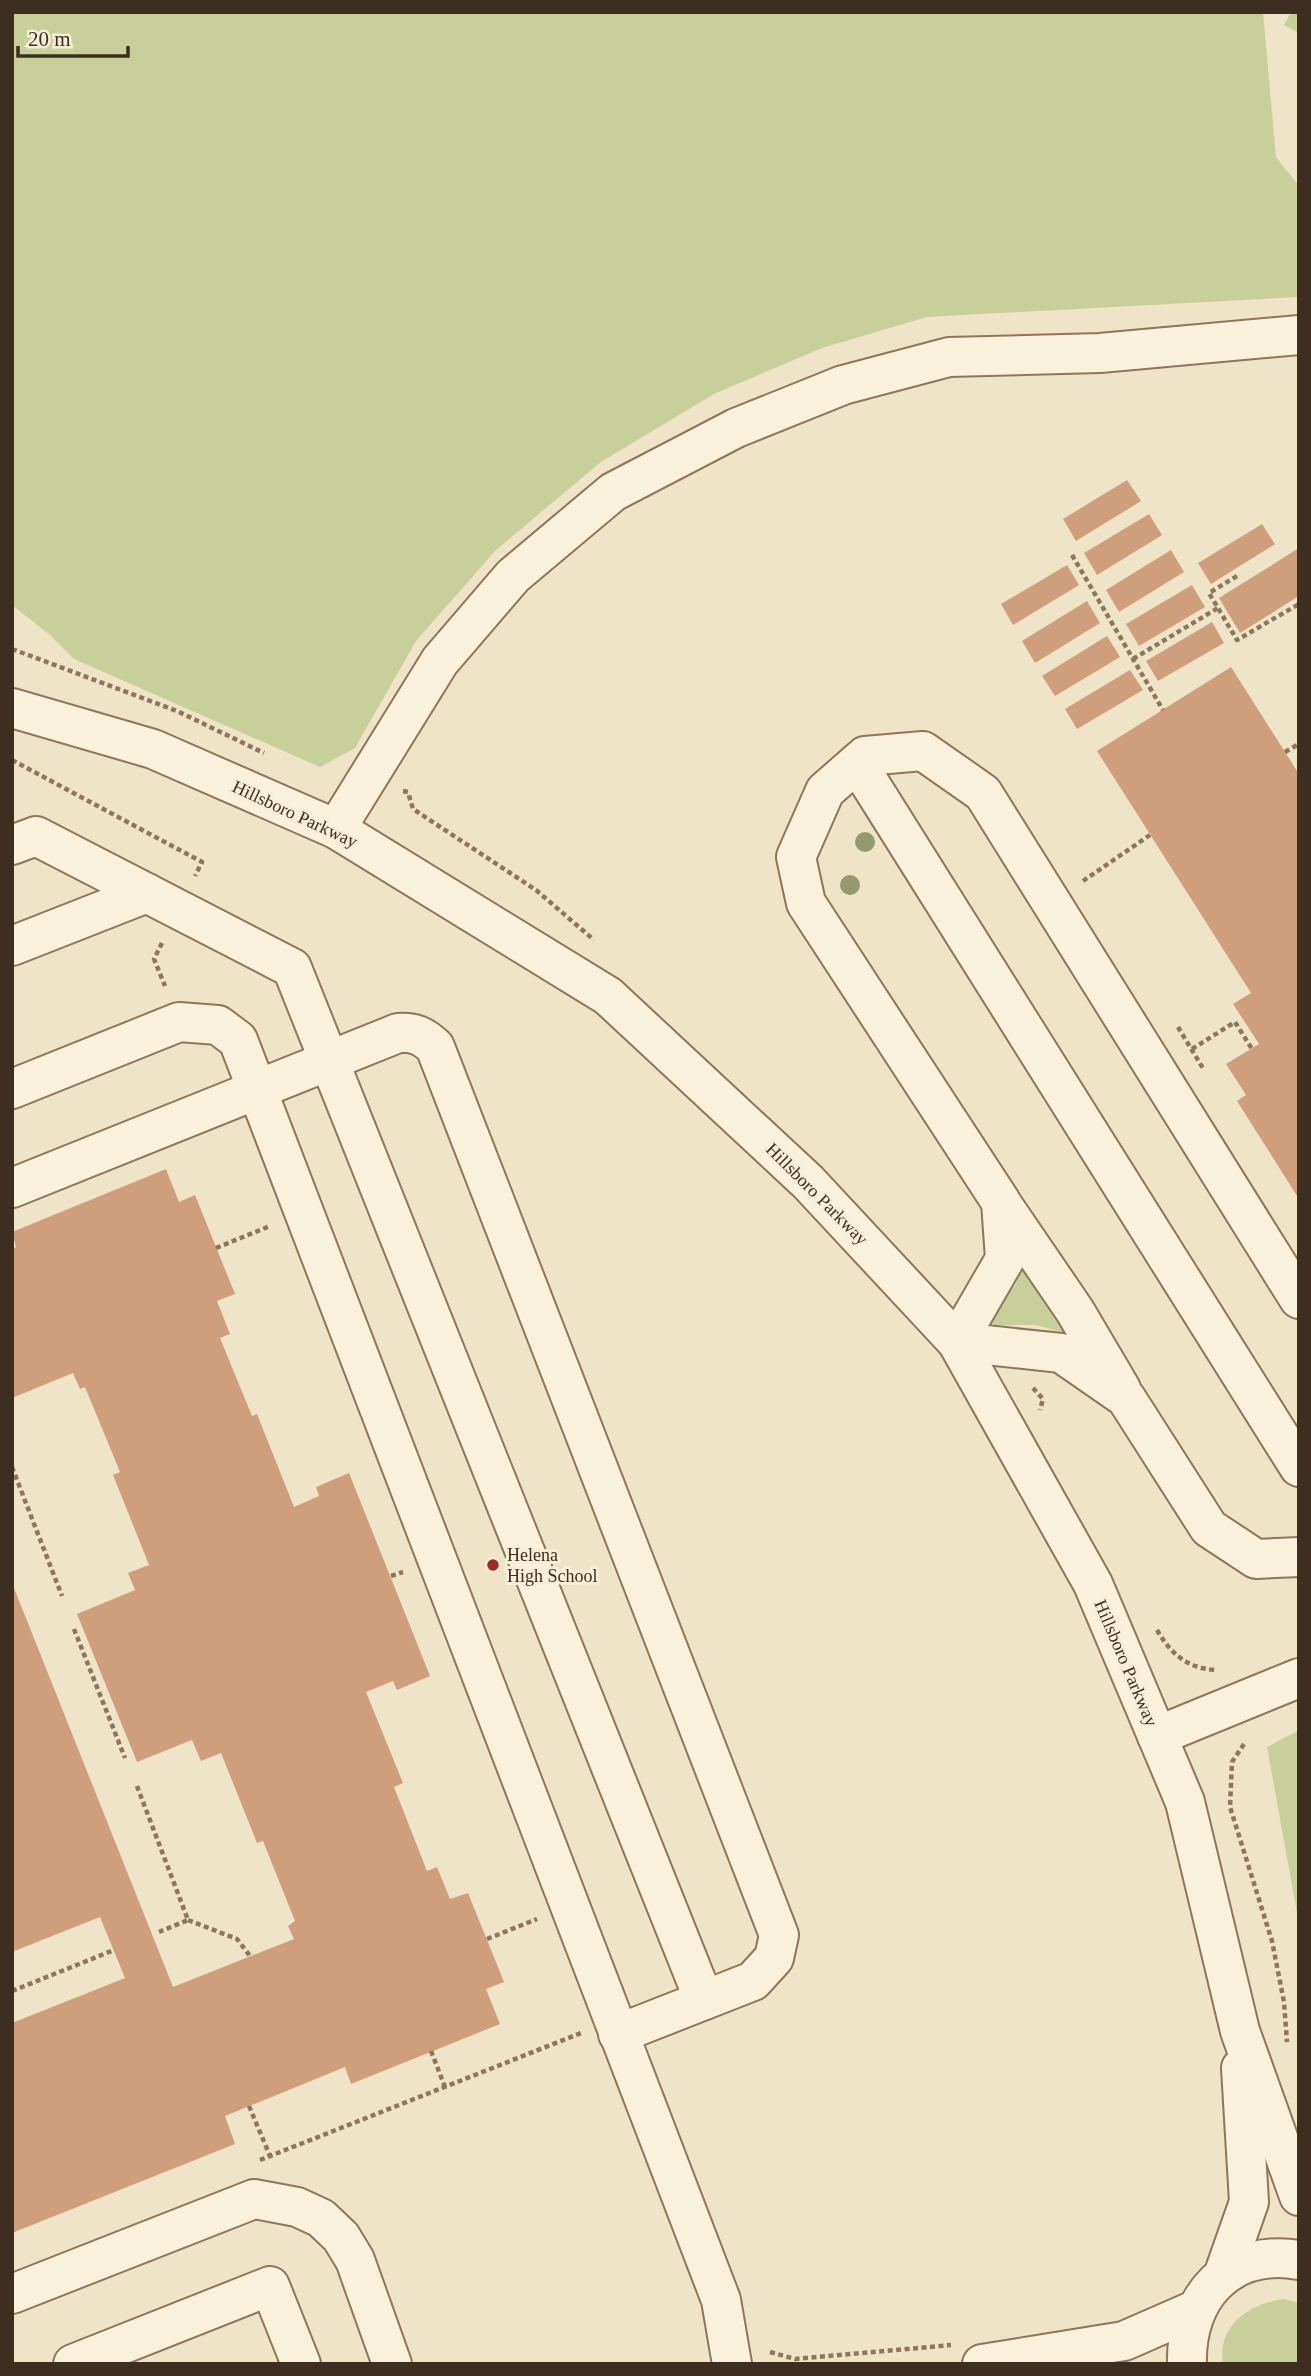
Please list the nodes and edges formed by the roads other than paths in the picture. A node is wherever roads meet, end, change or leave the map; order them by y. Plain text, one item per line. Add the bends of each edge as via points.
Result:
1 (1299, 335) edge
2 (12, 708) edge
3 (857, 764) junction
4 (336, 829) junction
5 (12, 845) edge
6 (148, 893) junction
7 (12, 946) edge
8 (330, 1061) junction
9 (12, 1088) edge
10 (256, 1090) junction
11 (12, 1188) edge
12 (1001, 1202) junction
13 (1299, 1299) edge
14 (957, 1342) junction
15 (1126, 1398) junction
16 (1299, 1467) edge
17 (1299, 1557) edge
18 (1299, 1678) edge
19 (1157, 1736) junction
20 (704, 2000) junction
21 (1240, 2031) junction
22 (605, 2032) junction
23 (1299, 2196) edge
24 (1299, 2260) edge
25 (1223, 2276) junction
26 (12, 2294) edge
27 (1195, 2310) junction
28 (1124, 2352) edge
29 (73, 2364) edge
30 (300, 2364) edge
31 (392, 2364) edge
32 (732, 2364) edge
33 (982, 2364) edge
34 (1187, 2364) edge

1 - 4 street via 1100,353 949,357 843,385 736,428 613,492 513,576 440,661
2 - 4 street, Hillsboro Parkway via 153,749
3 - 12 street via 825,790 796,857 806,904
3 - 13 street via 865,756 923,751 983,793
3 - 16 street
4 - 14 street, Hillsboro Parkway via 608,996 808,1182
5 - 6 street via 36,836
6 - 7 street
6 - 8 street via 292,968
8 - 10 street
8 - 20 street
8 - 20 street via 398,1033 412,1032 435,1047 447,1071 779,1935 775,1958 753,1981
9 - 10 street via 179,1021 218,1025 238,1040
10 - 11 street
10 - 22 street
12 - 14 street via 1006,1259
12 - 15 street via 1075,1311
14 - 15 street via 1061,1353
14 - 19 street, Hillsboro Parkway via 1093,1584
15 - 17 street via 1209,1528 1256,1559
18 - 19 street
19 - 21 street, Hillsboro Parkway via 1185,1802
20 - 22 street
21 - 23 street, Hillsboro Parkway
21 - 25 street, Hillsboro Parkway via 1249,2202
22 - 32 street via 721,2300
24 - 25 street via 1280,2257 1250,2262
25 - 27 street via 1206,2291
26 - 31 street via 254,2199 297,2207 321,2218 341,2237 355,2260
27 - 28 street
27 - 34 street via 1186,2338
28 - 33 street
29 - 30 street via 270,2286

